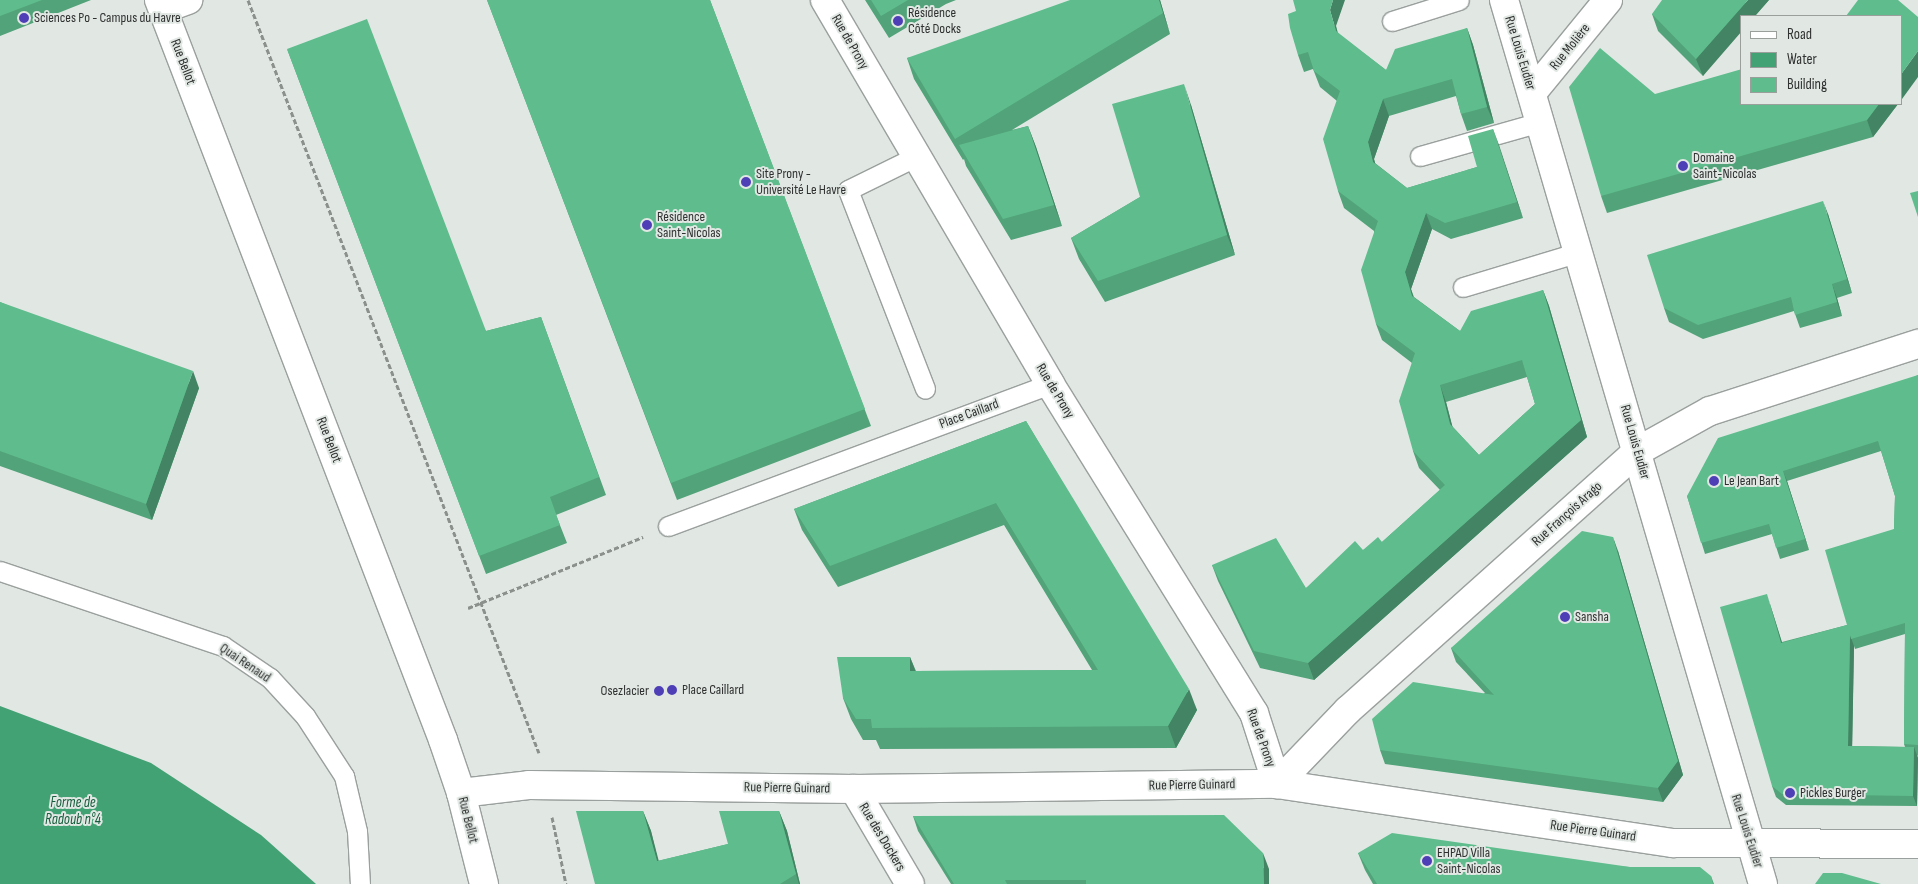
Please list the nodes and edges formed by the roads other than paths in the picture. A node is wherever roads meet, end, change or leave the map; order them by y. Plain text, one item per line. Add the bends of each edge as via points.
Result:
1 (825, 0) edge
2 (1459, 0) edge
3 (1504, 0) edge
4 (1608, 0) edge
5 (170, 3) edge
6 (1392, 21) dead end
7 (1532, 93) junction
8 (1540, 122) junction
9 (917, 156) junction
10 (1420, 156) dead end
11 (1579, 252) junction
12 (1463, 286) dead end
13 (1918, 344) edge
14 (1050, 384) junction
15 (925, 390) dead end
16 (1638, 451) junction
17 (668, 526) road end
18 (0, 571) edge
19 (1277, 784) junction
20 (854, 789) junction
21 (462, 793) junction
22 (1753, 842) junction
23 (1918, 844) edge
24 (360, 884) edge
25 (484, 884) edge
26 (910, 884) edge
27 (1763, 884) edge

1 - 9 street, Rue de Prony
2 - 6 lane
3 - 7 street, Rue Louis Eudier
4 - 7 street, Rue Molière
5 - 21 street, Rue Bellot
7 - 8 street, Rue Louis Eudier
8 - 10 lane
8 - 11 street, Rue Louis Eudier
9 - 14 street, Rue de Prony
9 - 15 lane via 848,190
11 - 12 lane
11 - 16 street, Rue Louis Eudier
13 - 16 street, Rue François Arago via 1710,411
14 - 17 lane, Place Caillard
14 - 19 street, Rue de Prony via 1254,713
16 - 19 street, Rue François Arago via 1348,710
16 - 22 street, Rue Louis Eudier
18 - 24 lane, Quai Renaud via 223,646 270,678 305,716 344,776 357,832
19 - 20 street, Rue Pierre Guinard
19 - 22 street, Rue Pierre Guinard via 1673,843
20 - 21 street, Rue Pierre Guinard via 529,786
20 - 26 street, Rue des Dockers
21 - 25 street, Rue Bellot
22 - 23 street, Rue Pierre Guinard
22 - 27 street, Rue Louis Eudier

